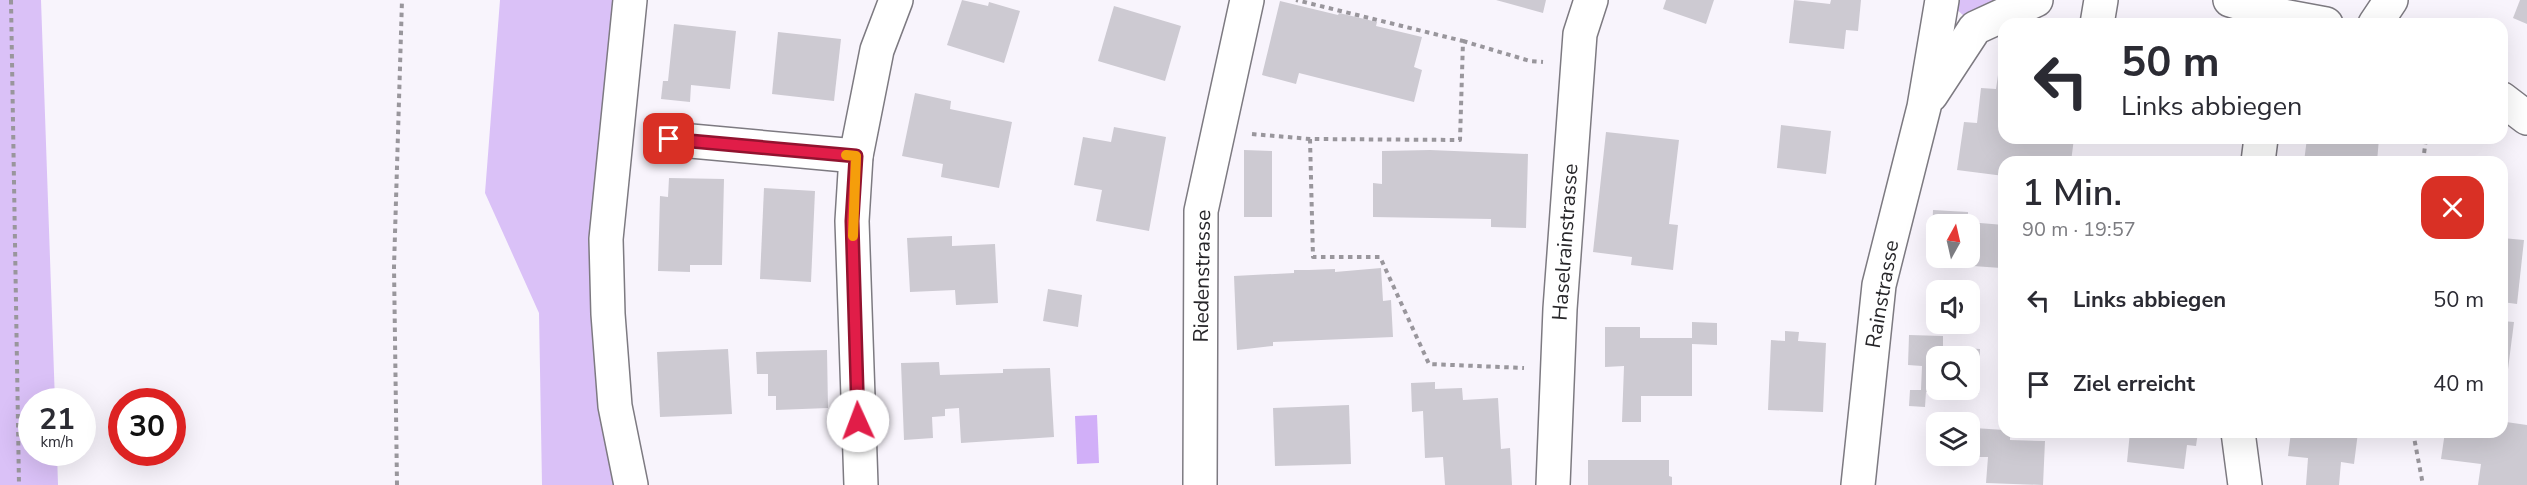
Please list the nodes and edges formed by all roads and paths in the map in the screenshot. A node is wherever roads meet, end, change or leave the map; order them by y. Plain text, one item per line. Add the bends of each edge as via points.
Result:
1 (11, 0) edge
2 (402, 0) edge
3 (630, 0) edge
4 (896, 0) edge
5 (1247, 0) edge
6 (1296, 0) edge
7 (1591, 0) edge
8 (1942, 0) edge
9 (2036, 0) edge
10 (2100, 0) edge
11 (2230, 0) edge
12 (2391, 0) edge
13 (2098, 18) edge
14 (2278, 18) edge
15 (2379, 18) edge
16 (1463, 41) junction
17 (1578, 65) junction
18 (2508, 104) edge
19 (1924, 106) junction
20 (2527, 118) edge
21 (1218, 132) junction
22 (669, 139) dead end
23 (1310, 139) junction
24 (856, 156) junction
25 (1558, 369) junction
26 (2239, 438) edge
27 (2413, 438) edge
28 (19, 485) edge
29 (397, 485) edge
30 (631, 485) edge
31 (861, 485) edge
32 (1200, 485) edge
33 (1553, 485) edge
34 (1858, 485) edge
35 (2245, 485) edge
36 (2423, 485) edge

1 - 28 path
2 - 29 path via 394,267
3 - 30 street via 606,239 615,406
4 - 24 street via 877,50
5 - 21 street, Riedenstrasse
6 - 16 path
7 - 17 street, Haselrainstrasse via 1580,34
8 - 19 street, Rainstrasse
9 - 19 street, Rainstrasse via 1975,28
10 - 13 street
11 - 14 street
12 - 15 street
16 - 17 path via 1530,61
16 - 23 path via 1460,141
17 - 25 street, Haselrainstrasse
18 - 20 street
19 - 34 street, Rainstrasse via 1879,285
21 - 23 path
21 - 32 street, Riedenstrasse via 1201,211
22 - 24 street
23 - 25 path via 1313,257 1380,257 1429,364
24 - 31 street via 852,221
25 - 33 street, Haselrainstrasse
26 - 35 street
27 - 36 path

